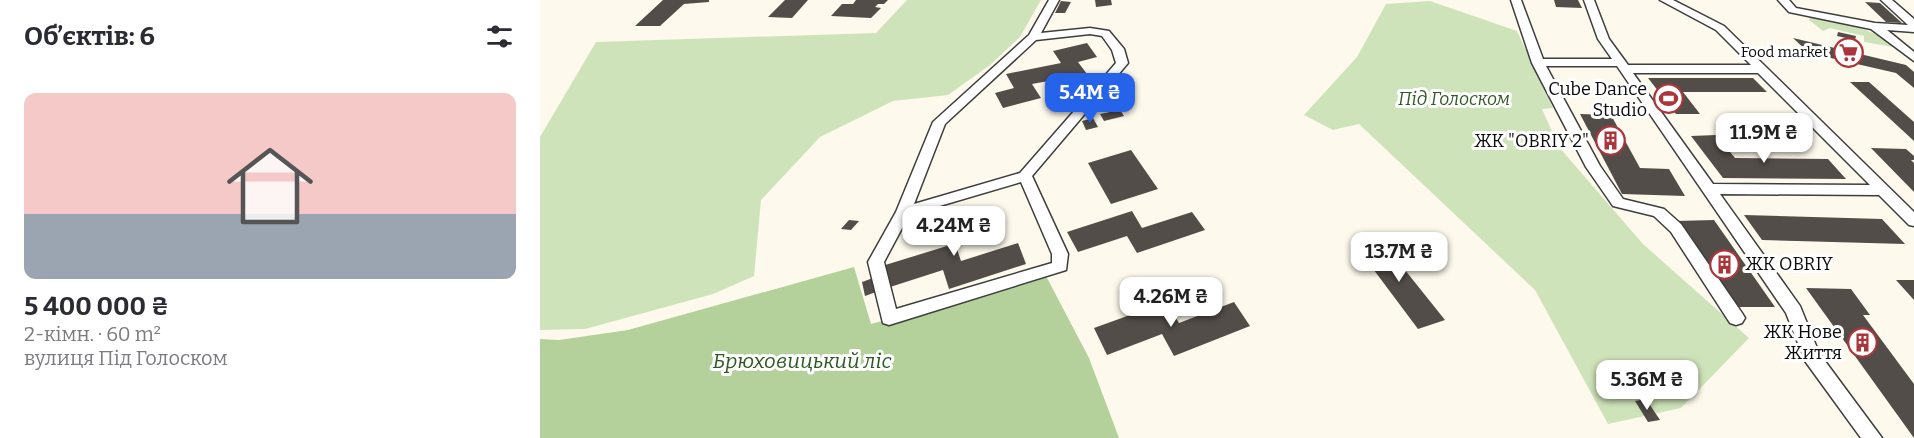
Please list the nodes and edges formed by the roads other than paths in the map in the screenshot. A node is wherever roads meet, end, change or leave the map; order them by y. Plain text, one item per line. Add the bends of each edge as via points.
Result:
1 (1054, 0) edge
2 (1516, 0) edge
3 (1588, 0) edge
4 (1665, 0) edge
5 (1783, 0) edge
6 (1886, 0) edge
7 (1914, 25) edge
8 (1875, 26) junction
9 (1914, 29) edge
10 (1033, 37) junction
11 (1913, 57) edge
12 (1538, 63) junction
13 (1622, 65) junction
14 (1762, 69) junction
15 (1025, 176) junction
16 (1709, 189) junction
17 (1884, 190) junction
18 (903, 212) junction
19 (1914, 221) edge
20 (1736, 318) dead end
21 (1872, 438) edge

1 - 10 street
2 - 12 street
3 - 13 street via 1604,39
4 - 14 street via 1720,28
5 - 8 street via 1793,9
6 - 7 street
8 - 9 street
8 - 11 street
10 - 15 street via 1105,33 1118,48 1122,63
10 - 18 street via 939,122
12 - 13 street
12 - 20 street via 1593,167 1618,203 1659,212 1676,228
13 - 14 street
13 - 16 street
14 - 17 street
15 - 18 street
15 - 18 street via 1060,254 1060,266 889,318 876,262
16 - 17 street
16 - 21 street via 1794,311 1811,356
17 - 19 street

